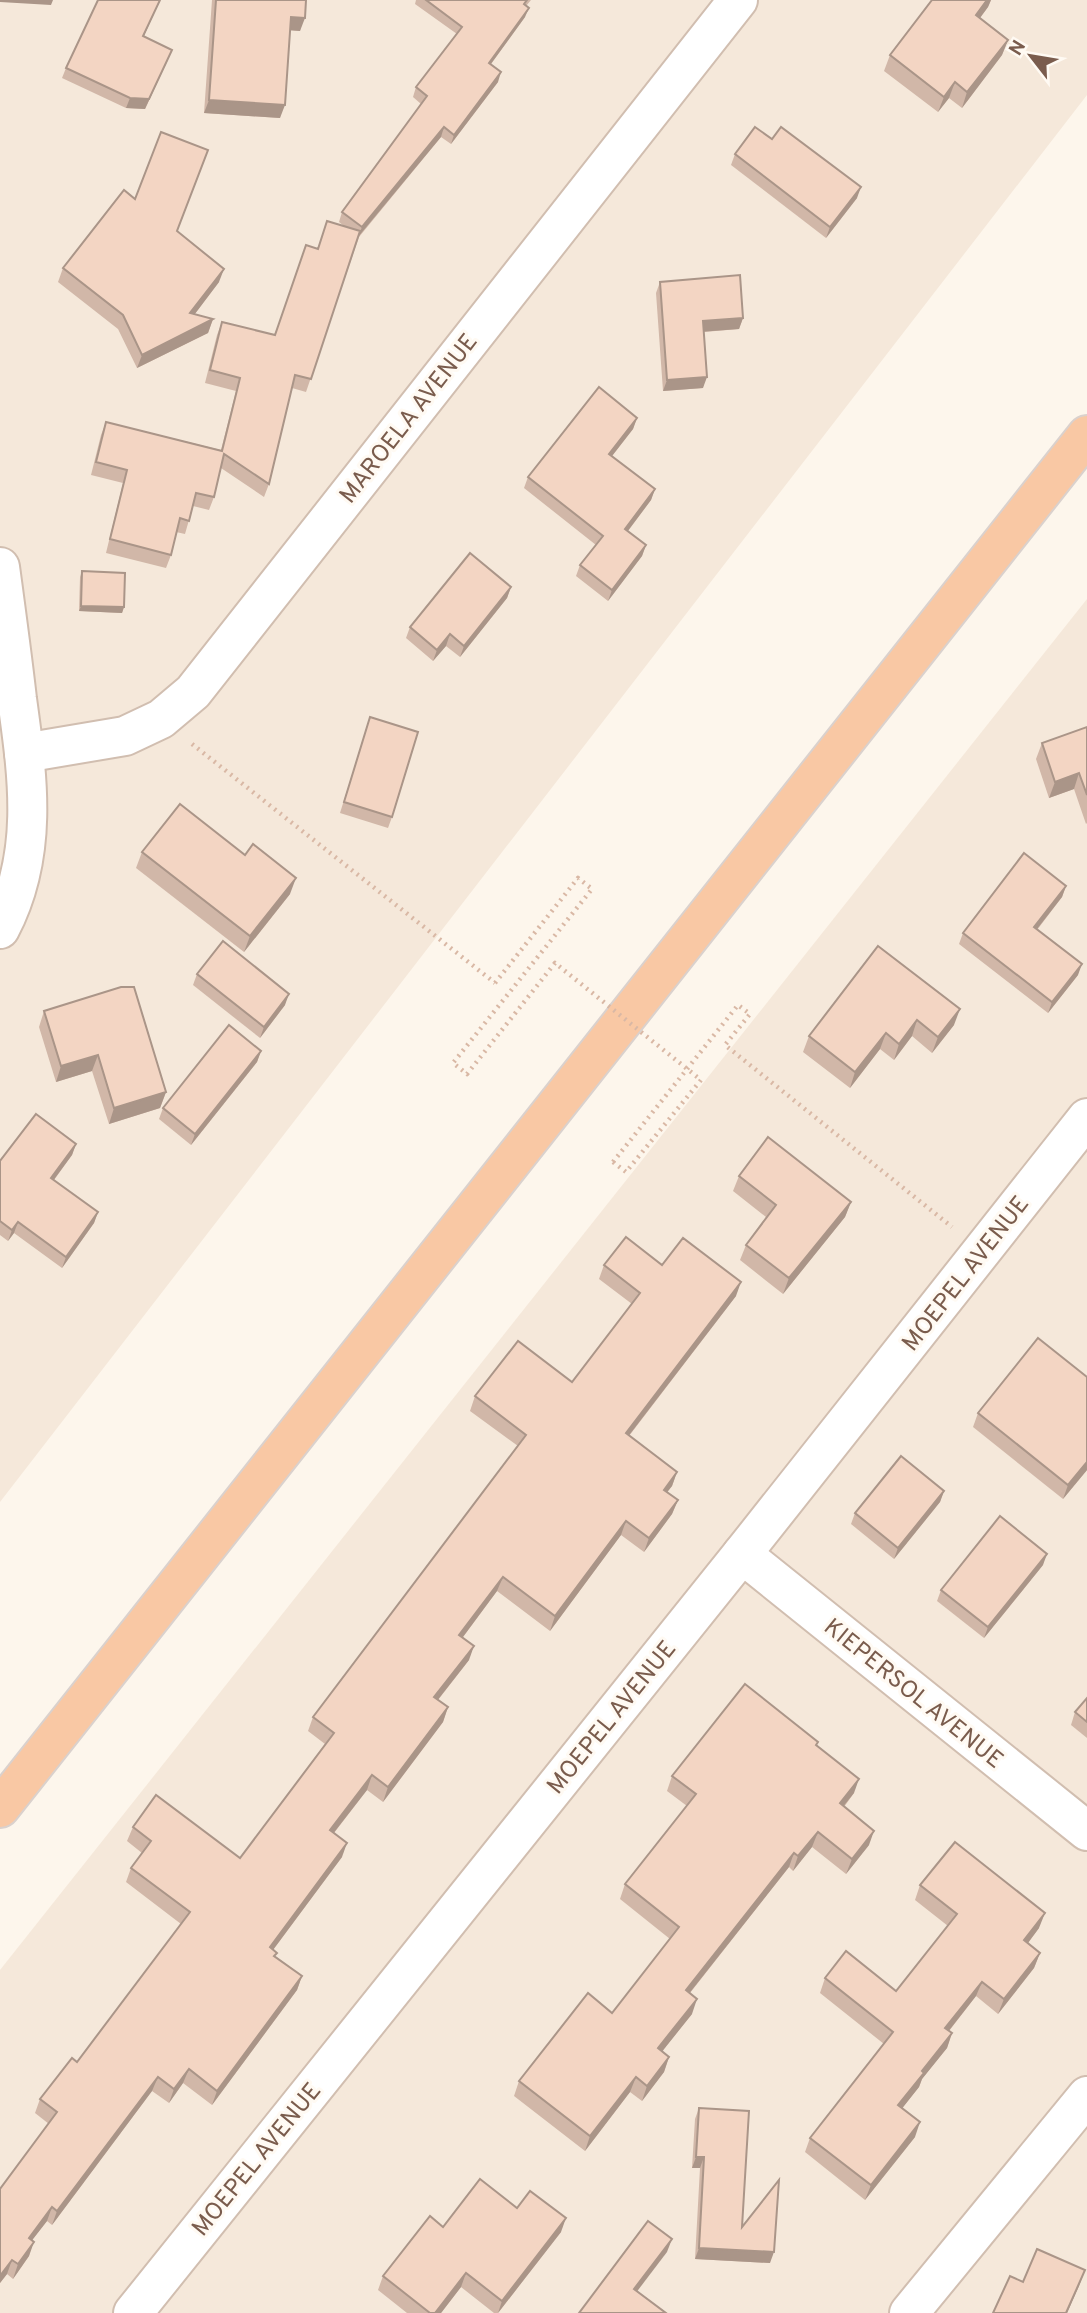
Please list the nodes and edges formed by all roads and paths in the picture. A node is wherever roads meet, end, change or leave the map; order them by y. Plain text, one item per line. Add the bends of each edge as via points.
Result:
1 (738, 0) edge
2 (1087, 435) edge
3 (0, 567) edge
4 (161, 719) junction
5 (24, 753) junction
6 (0, 929) edge
7 (1087, 1118) edge
8 (983, 1252) junction
9 (741, 1554) junction
10 (0, 1808) edge
11 (1087, 1831) edge
12 (1087, 2096) edge
13 (133, 2313) edge
14 (909, 2313) edge

1 - 4 street, MAROELA AVENUE via 193,692
2 - 10 highway
3 - 5 street
4 - 5 street, MAROELA AVENUE via 125,736
4 - 8 path, bridge via 495,983 578,878 592,889 453,1063 467,1074 555,963 566,971 638,1030 670,1055 680,1063 690,1071 701,1080 626,1172 613,1161 671,1088 680,1078 688,1068 696,1057 705,1047 738,1005 750,1014 725,1045
5 - 6 street via 27,831 20,880
7 - 8 street, MOEPEL AVENUE
8 - 9 street, MOEPEL AVENUE
9 - 11 street, KIEPERSOL AVENUE
9 - 13 street, MOEPEL AVENUE
12 - 14 street

